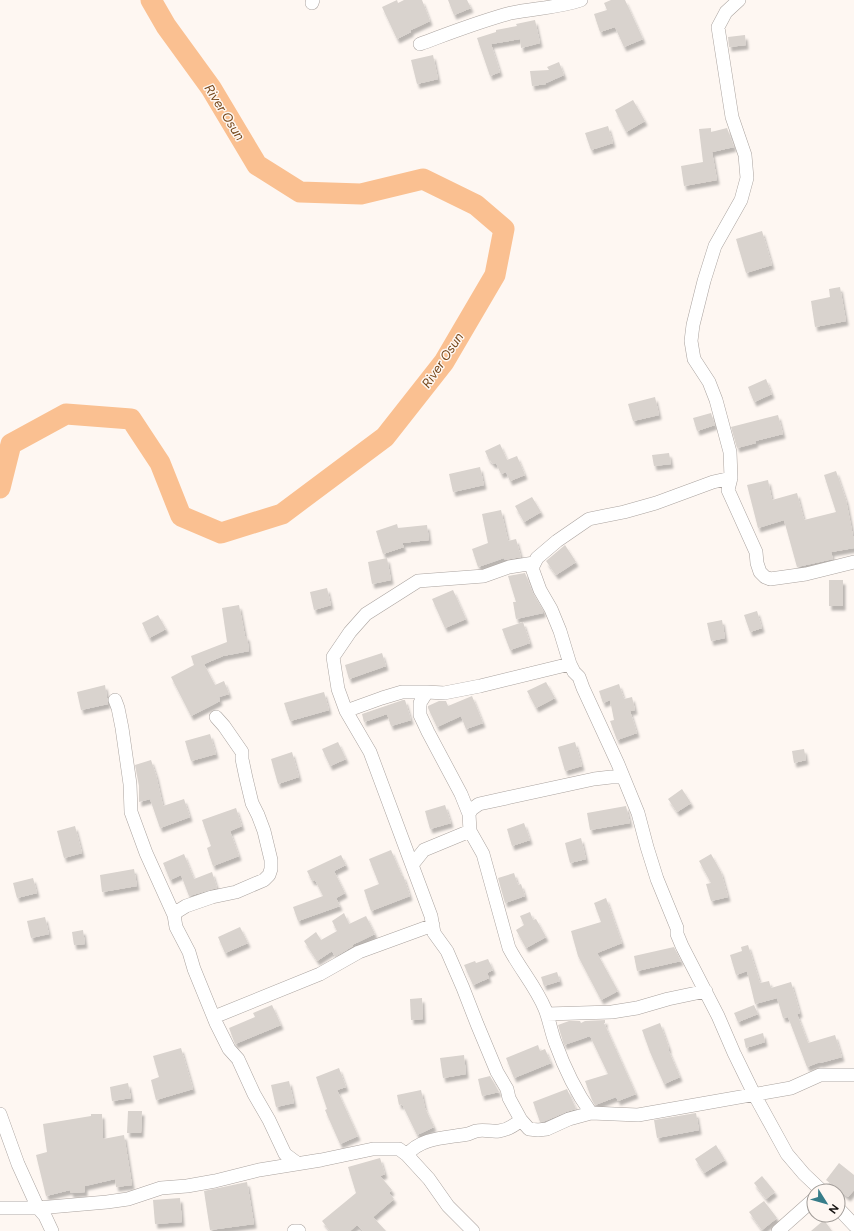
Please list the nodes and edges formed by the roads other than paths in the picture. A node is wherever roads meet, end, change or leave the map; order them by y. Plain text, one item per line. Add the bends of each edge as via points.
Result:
1 (581, 0) edge
2 (739, 0) edge
3 (420, 44) dead end
4 (731, 478) junction
5 (854, 562) edge
6 (534, 563) junction
7 (570, 664) junction
8 (427, 692) junction
9 (115, 700) dead end
10 (346, 711) junction
11 (216, 718) dead end
12 (623, 777) junction
13 (469, 814) junction
14 (470, 832) junction
15 (412, 865) junction
16 (174, 915) junction
17 (433, 925) junction
18 (706, 991) junction
19 (547, 1014) junction
20 (214, 1017) junction
21 (854, 1076) edge
22 (754, 1094) junction
23 (591, 1113) junction
24 (0, 1114) edge
25 (521, 1120) junction
26 (407, 1155) junction
27 (297, 1163) junction
28 (814, 1183) edge
29 (806, 1206) edge
30 (0, 1208) edge
31 (38, 1208) junction
32 (846, 1216) edge
33 (854, 1225) edge
34 (52, 1231) edge
35 (294, 1231) edge
36 (299, 1231) edge
37 (473, 1231) edge
38 (778, 1231) edge

1 - 3 street via 511,13
2 - 4 street via 726,12 718,27 732,117 746,155 747,178 741,200 715,246 690,341 694,359 710,382 716,400 730,452
4 - 5 street via 728,490 756,552 760,572 765,577 770,580 806,574
4 - 6 street via 637,508 589,519 557,541
6 - 7 street via 532,568 540,590 552,609
6 - 10 street via 509,567 484,576 418,581 366,614 333,657 338,688
7 - 8 street via 480,686 444,693
7 - 12 street via 579,677
8 - 10 street via 402,692
8 - 13 street via 420,703 420,715
9 - 16 street via 129,777 131,812
10 - 15 street via 370,752
11 - 16 street via 242,752 252,803 272,860 271,869 264,880 236,892 186,906
12 - 13 street via 594,779 479,804
12 - 18 street via 638,813 677,934
13 - 14 street
14 - 15 street via 424,850
14 - 19 street via 483,854 509,948
15 - 17 street
16 - 20 street via 176,927 189,952
17 - 20 street via 359,952 320,974
17 - 25 street via 434,933 447,951 497,1072 508,1089 509,1098
18 - 19 street via 612,1012
18 - 22 street
19 - 23 street via 567,1070 582,1101
20 - 27 street via 285,1154
21 - 22 street via 820,1075 791,1088
22 - 23 street via 638,1115
22 - 28 street via 787,1154
23 - 25 street via 538,1130 529,1129
24 - 31 street via 18,1164
25 - 26 street via 499,1131 477,1131 420,1144 412,1148
26 - 27 street via 399,1149 373,1149
26 - 37 street via 429,1179 448,1206
27 - 31 street via 187,1186 161,1188 128,1199
29 - 38 street
30 - 31 street
31 - 34 street
32 - 33 street
35 - 36 street

